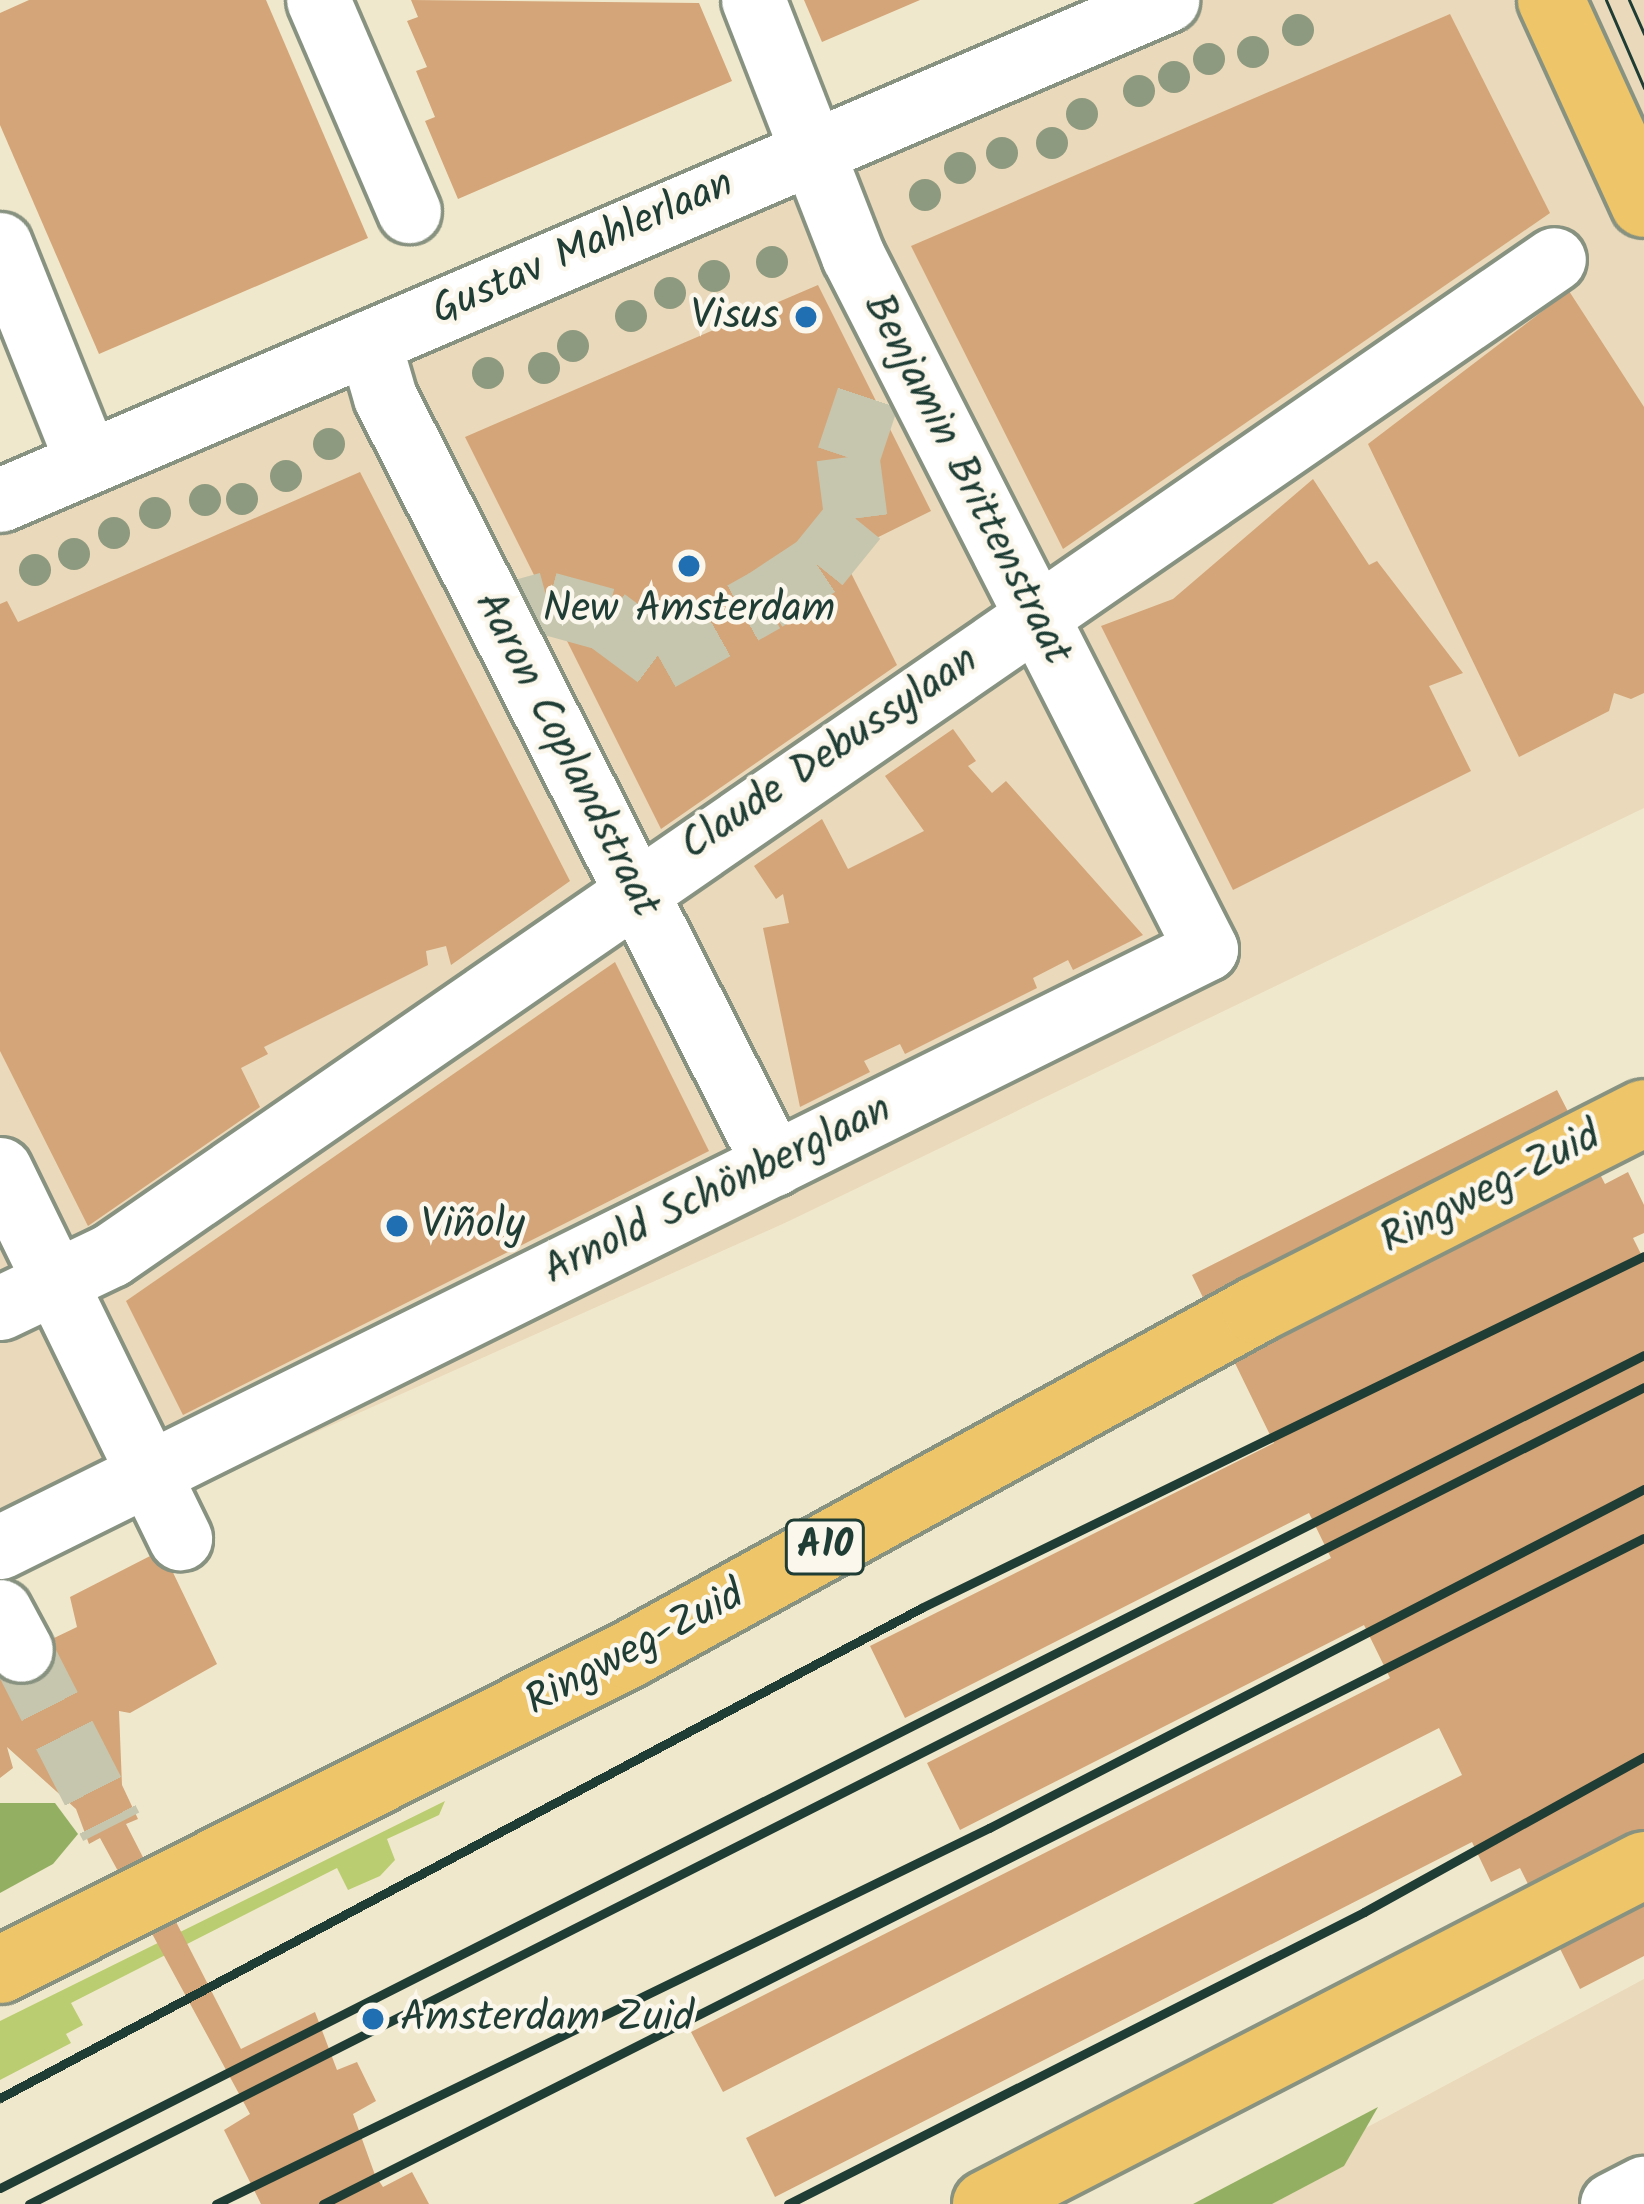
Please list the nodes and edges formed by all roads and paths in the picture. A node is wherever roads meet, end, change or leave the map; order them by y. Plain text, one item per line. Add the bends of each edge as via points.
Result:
1 (318, 0) edge
2 (753, 0) edge
3 (1167, 0) edge
4 (1551, 0) edge
5 (813, 148) junction
6 (1644, 204) edge
7 (409, 211) dead end
8 (0, 244) edge
9 (1554, 259) dead end
10 (369, 342) junction
11 (87, 461) junction
12 (0, 500) edge
13 (1033, 617) junction
14 (634, 890) junction
15 (1206, 949) joint
16 (1644, 1113) edge
17 (774, 1164) junction
18 (0, 1169) edge
19 (27, 1295) edge
20 (147, 1473) junction
21 (180, 1538) dead end
22 (0, 1547) edge
23 (1644, 1865) edge
24 (0, 1970) edge
25 (1644, 2188) edge
26 (986, 2204) edge
27 (1612, 2204) edge

1 - 7 street
2 - 5 street, Benjamin Brittenstraat
3 - 5 street, Gustav Mahlerlaan
4 - 6 main road
5 - 10 street, Gustav Mahlerlaan
5 - 13 street, Benjamin Brittenstraat via 890,380
8 - 11 street
9 - 13 street, Claude Debussylaan
10 - 11 street, Gustav Mahlerlaan
10 - 14 street, Aaron Coplandstraat via 385,397
11 - 12 street, Gustav Mahlerlaan
13 - 14 street, Claude Debussylaan
13 - 15 street, Benjamin Brittenstraat
14 - 17 street, Aaron Coplandstraat
14 - 19 street, Claude Debussylaan via 110,1255
15 - 17 street, Arnold Schönberglaan
16 - 24 main road, Ringweg-Zuid / A10 via 1256,1310 628,1655
17 - 20 street, Arnold Schönberglaan
18 - 19 street
19 - 20 street
20 - 21 street
20 - 22 street, Arnold Schönberglaan
23 - 26 main road
25 - 27 street

